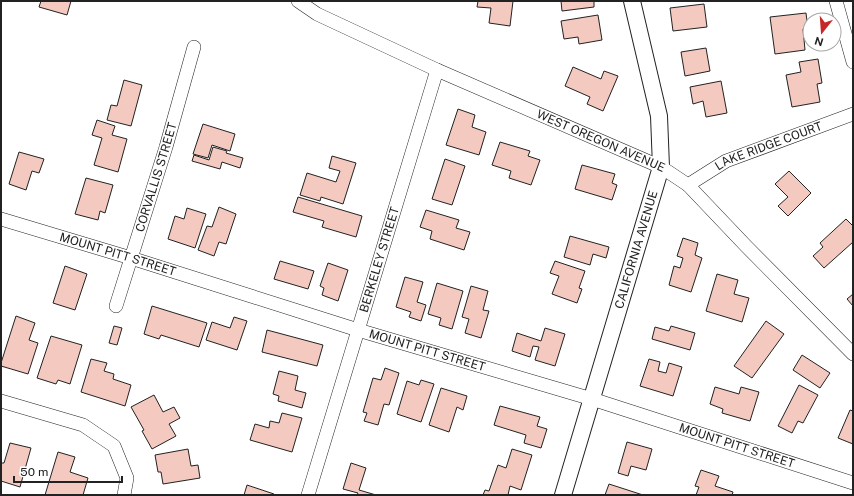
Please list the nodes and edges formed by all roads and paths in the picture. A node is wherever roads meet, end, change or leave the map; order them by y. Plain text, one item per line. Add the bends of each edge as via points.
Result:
1 (298, 1) edge
2 (632, 1) edge
3 (836, 1) edge
4 (194, 47) dead end
5 (853, 62) edge
6 (438, 70) junction
7 (853, 114) edge
8 (661, 167) junction
9 (688, 185) junction
10 (1, 219) edge
11 (131, 258) junction
12 (116, 306) dead end
13 (358, 330) junction
14 (853, 354) edge
15 (592, 400) junction
16 (1, 401) edge
17 (853, 483) edge
18 (124, 495) edge
19 (308, 495) edge
20 (563, 495) edge

1 - 6 street, WEST OREGON AVENUE via 316,14
2 - 8 street, CALIFORNIA AVENUE via 659,116
3 - 5 street
4 - 11 street, CORVALLIS STREET
6 - 8 street, WEST OREGON AVENUE
6 - 13 street, BERKELEY STREET
7 - 9 street, LAKE RIDGE COURT via 726,161
8 - 9 street, WEST OREGON AVENUE
8 - 15 street, CALIFORNIA AVENUE
9 - 14 street, WEST OREGON AVENUE
10 - 11 street, MOUNT PITT STREET
11 - 12 street, CORVALLIS STREET
11 - 13 street, MOUNT PITT STREET
13 - 15 street, MOUNT PITT STREET
13 - 19 street, BERKELEY STREET
15 - 17 street, MOUNT PITT STREET
15 - 20 street, CALIFORNIA AVENUE
16 - 18 street via 83,425 114,446 127,478

